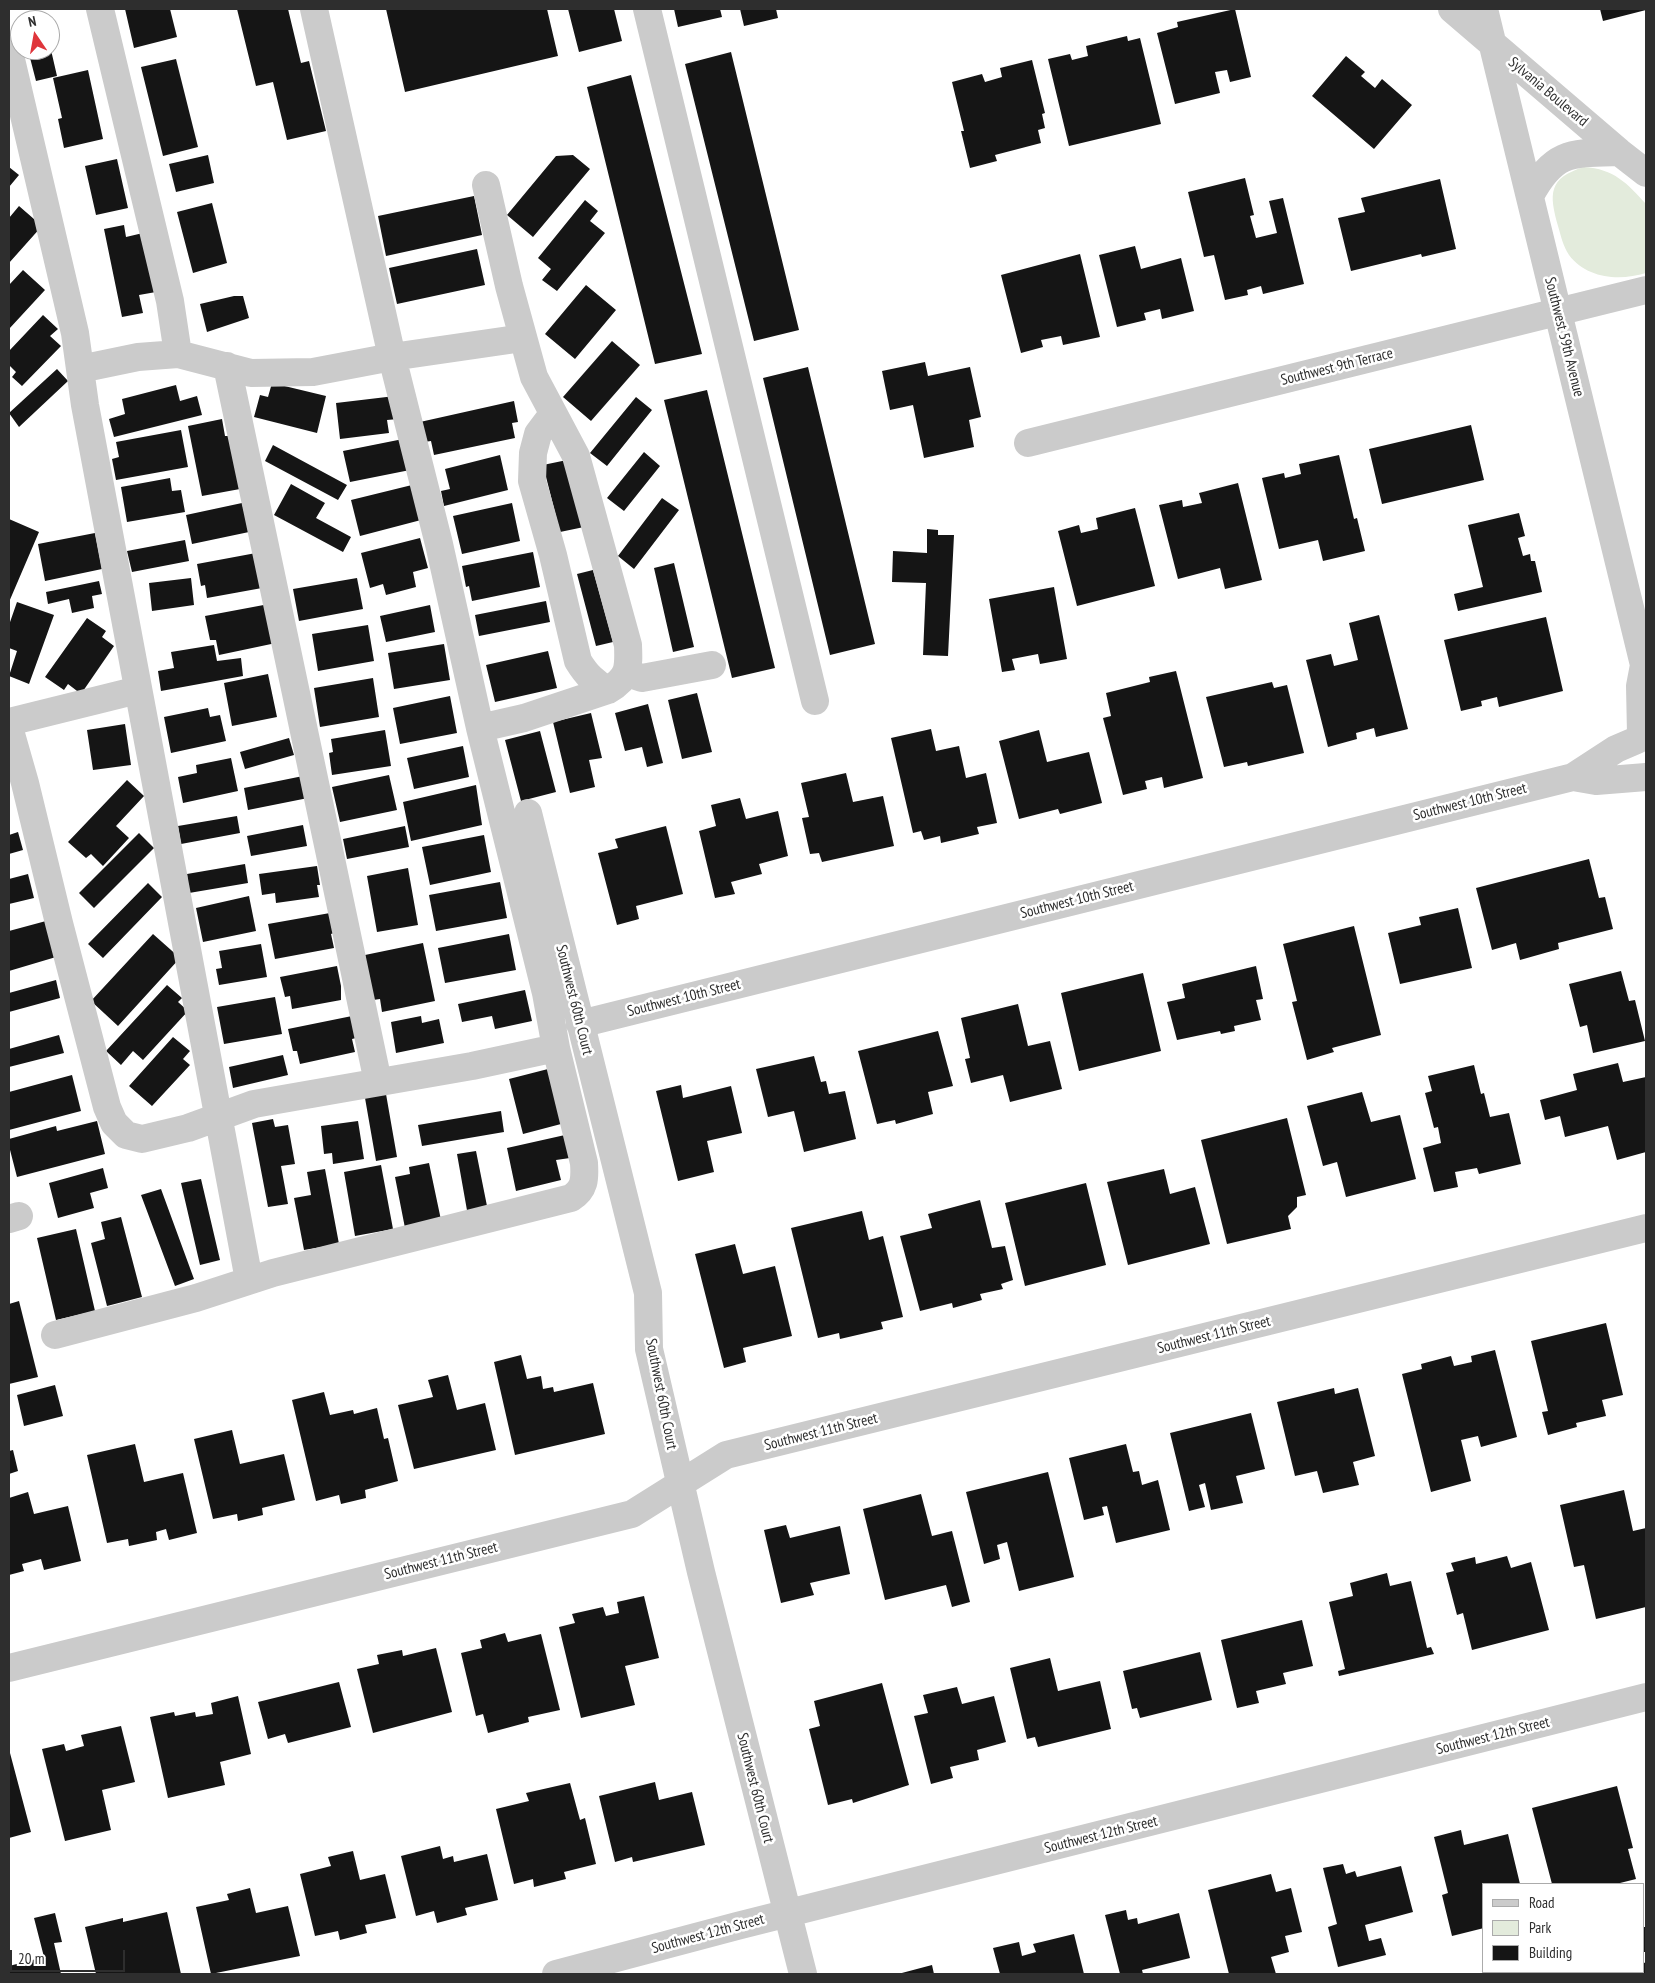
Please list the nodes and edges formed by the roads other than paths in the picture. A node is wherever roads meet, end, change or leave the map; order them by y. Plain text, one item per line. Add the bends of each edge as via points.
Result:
1 (100, 9) edge
2 (314, 9) edge
3 (647, 9) edge
4 (1452, 9) edge
5 (1484, 9) edge
6 (1493, 45) junction
7 (9, 51) edge
8 (1619, 152) junction
9 (1646, 173) edge
10 (486, 185) dead end
11 (1530, 196) junction
12 (1646, 290) edge
13 (1558, 312) junction
14 (523, 338) junction
15 (178, 354) junction
16 (392, 357) junction
17 (227, 366) junction
18 (80, 369) junction
19 (553, 414) junction
20 (1028, 443) dead end
21 (712, 665) dead end
22 (1645, 667) edge
23 (617, 682) junction
24 (138, 690) junction
25 (815, 700) dead end
26 (9, 722) edge
27 (9, 727) edge
28 (480, 728) junction
29 (1641, 734) edge
30 (1573, 777) junction
31 (1646, 777) edge
32 (528, 813) dead end
33 (580, 1024) junction
34 (556, 1048) junction
35 (378, 1082) junction
36 (217, 1118) junction
37 (1646, 1228) edge
38 (249, 1280) junction
39 (54, 1335) dead end
40 (680, 1483) junction
41 (9, 1668) edge
42 (1646, 1697) edge
43 (788, 1913) junction
44 (556, 1974) edge
45 (803, 1974) edge

1 - 15 street via 170,301
2 - 16 street
3 - 25 street
4 - 6 street, Sylvania Boulevard
5 - 6 street, Southwest 59th Avenue
6 - 8 street, Sylvania Boulevard
6 - 11 street, Southwest 59th Avenue
7 - 18 street via 75,334
8 - 9 street, Sylvania Boulevard
8 - 11 street via 1564,157 1549,167
10 - 14 street
11 - 13 street, Southwest 59th Avenue
12 - 13 street, Southwest 9th Terrace
13 - 20 street, Southwest 9th Terrace
13 - 22 street, Southwest 59th Avenue
14 - 16 street
14 - 19 street via 534,377
15 - 17 street
15 - 18 street via 138,357
16 - 17 street via 313,372 251,373
16 - 28 street via 439,544
17 - 35 street
18 - 24 street
19 - 23 street via 576,456 628,645
19 - 23 street via 538,434 533,453 532,481 578,661 596,684
21 - 23 street
22 - 29 street, Southwest 59th Avenue via 1640,686
23 - 28 street via 524,718
24 - 26 street
24 - 36 street
27 - 36 street via 26,783 106,1107 114,1123 126,1135 142,1139
28 - 34 street via 546,993
29 - 30 street, Southwest 10th Street
29 - 31 street, Southwest 59th Avenue via 1634,749 1638,767
30 - 31 street, Southwest 10th Street via 1596,781
30 - 33 street, Southwest 10th Street
32 - 33 street, Southwest 60th Court
33 - 40 street, Southwest 60th Court via 648,1293 649,1349
34 - 35 street
34 - 38 street via 584,1163 585,1180 580,1192 571,1198
35 - 36 street via 254,1104
36 - 38 street
37 - 40 street, Southwest 11th Street via 726,1455
38 - 39 street via 196,1298
40 - 41 street, Southwest 11th Street via 632,1514
40 - 43 street, Southwest 60th Court
42 - 43 street, Southwest 12th Street
43 - 44 street, Southwest 12th Street
43 - 45 street, Southwest 60th Court

